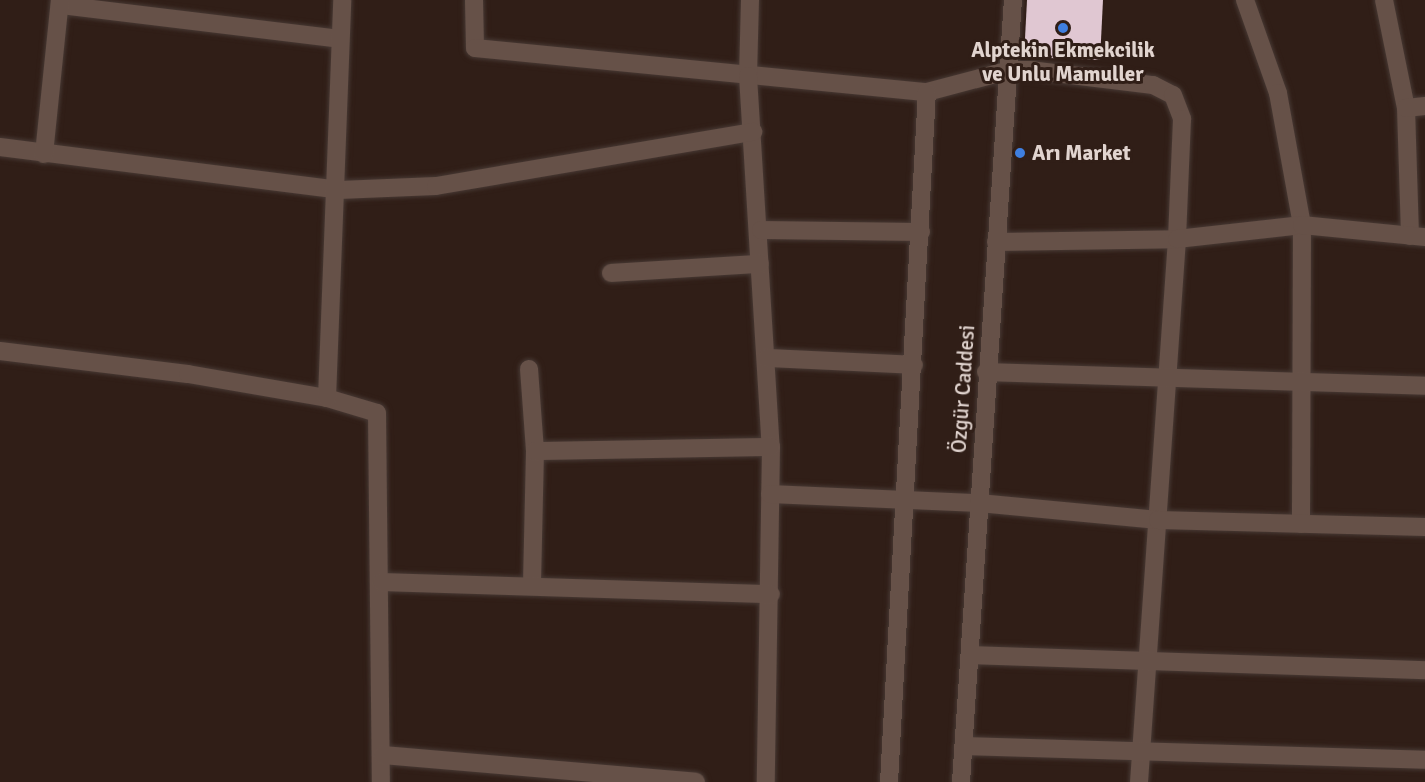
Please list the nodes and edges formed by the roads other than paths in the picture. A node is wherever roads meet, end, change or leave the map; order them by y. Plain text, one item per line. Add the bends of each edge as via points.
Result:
1 (342, 0) edge
2 (474, 0) edge
3 (750, 0) edge
4 (1012, 0) edge
5 (1245, 0) edge
6 (1384, 0) edge
7 (60, 2) edge
8 (339, 39) junction
9 (1010, 70) junction
10 (748, 75) junction
11 (927, 92) junction
12 (1425, 106) edge
13 (1406, 108) junction
14 (753, 132) junction
15 (0, 147) edge
16 (44, 154) junction
17 (339, 190) junction
18 (1302, 225) junction
19 (761, 230) junction
20 (921, 232) junction
21 (1418, 237) edge
22 (1177, 239) junction
23 (996, 242) junction
24 (760, 264) junction
25 (611, 273) dead end
26 (0, 351) edge
27 (767, 358) junction
28 (914, 365) junction
29 (529, 369) dead end
30 (986, 372) junction
31 (1168, 377) junction
32 (1301, 382) junction
33 (1425, 386) edge
34 (327, 398) junction
35 (771, 447) junction
36 (535, 451) junction
37 (770, 494) junction
38 (907, 500) junction
39 (979, 503) junction
40 (1158, 519) junction
41 (1301, 524) junction
42 (1425, 527) edge
43 (382, 582) junction
44 (532, 586) junction
45 (771, 594) junction
46 (969, 655) junction
47 (1148, 660) junction
48 (1425, 670) edge
49 (964, 746) junction
50 (1141, 751) junction
51 (383, 755) junction
52 (1425, 760) edge
53 (502, 774) edge
54 (633, 779) edge
55 (381, 782) edge
56 (696, 782) edge
57 (766, 782) edge
58 (889, 782) edge
59 (962, 782) edge
60 (1139, 782) edge

1 - 8 street
2 - 10 street via 475,48
3 - 10 street
4 - 9 street, Özgür Caddesi
5 - 18 street via 1278,93
6 - 13 street
7 - 8 street
7 - 16 street
8 - 17 street
9 - 11 street
9 - 22 street via 1153,85 1173,96 1182,119
9 - 23 street, Özgür Caddesi
10 - 11 street
10 - 14 street
11 - 20 street
12 - 13 street
13 - 21 street
14 - 17 street via 436,186
14 - 19 street
15 - 16 street
16 - 17 street
17 - 34 street
18 - 21 street
18 - 22 street
18 - 32 street
19 - 20 street
19 - 24 street
20 - 28 street
22 - 23 street
22 - 31 street
23 - 30 street, Özgür Caddesi
24 - 25 street
24 - 27 street
26 - 34 street via 188,374
27 - 28 street
27 - 35 street
28 - 38 street
29 - 36 street
30 - 31 street
30 - 39 street, Özgür Caddesi
31 - 32 street
31 - 40 street
32 - 33 street
32 - 41 street
34 - 43 street via 377,413
35 - 36 street
35 - 37 street
36 - 44 street
37 - 38 street
37 - 45 street
38 - 39 street
38 - 58 street
39 - 40 street
39 - 46 street, Özgür Caddesi
40 - 41 street
40 - 47 street
41 - 42 street
43 - 44 street
43 - 51 street
44 - 45 street
45 - 57 street
46 - 47 street
46 - 49 street, Özgür Caddesi
47 - 48 street
47 - 50 street
49 - 50 street
49 - 59 street, Özgür Caddesi
50 - 52 street
50 - 60 street
51 - 53 street
51 - 55 street
53 - 54 street
54 - 56 street

